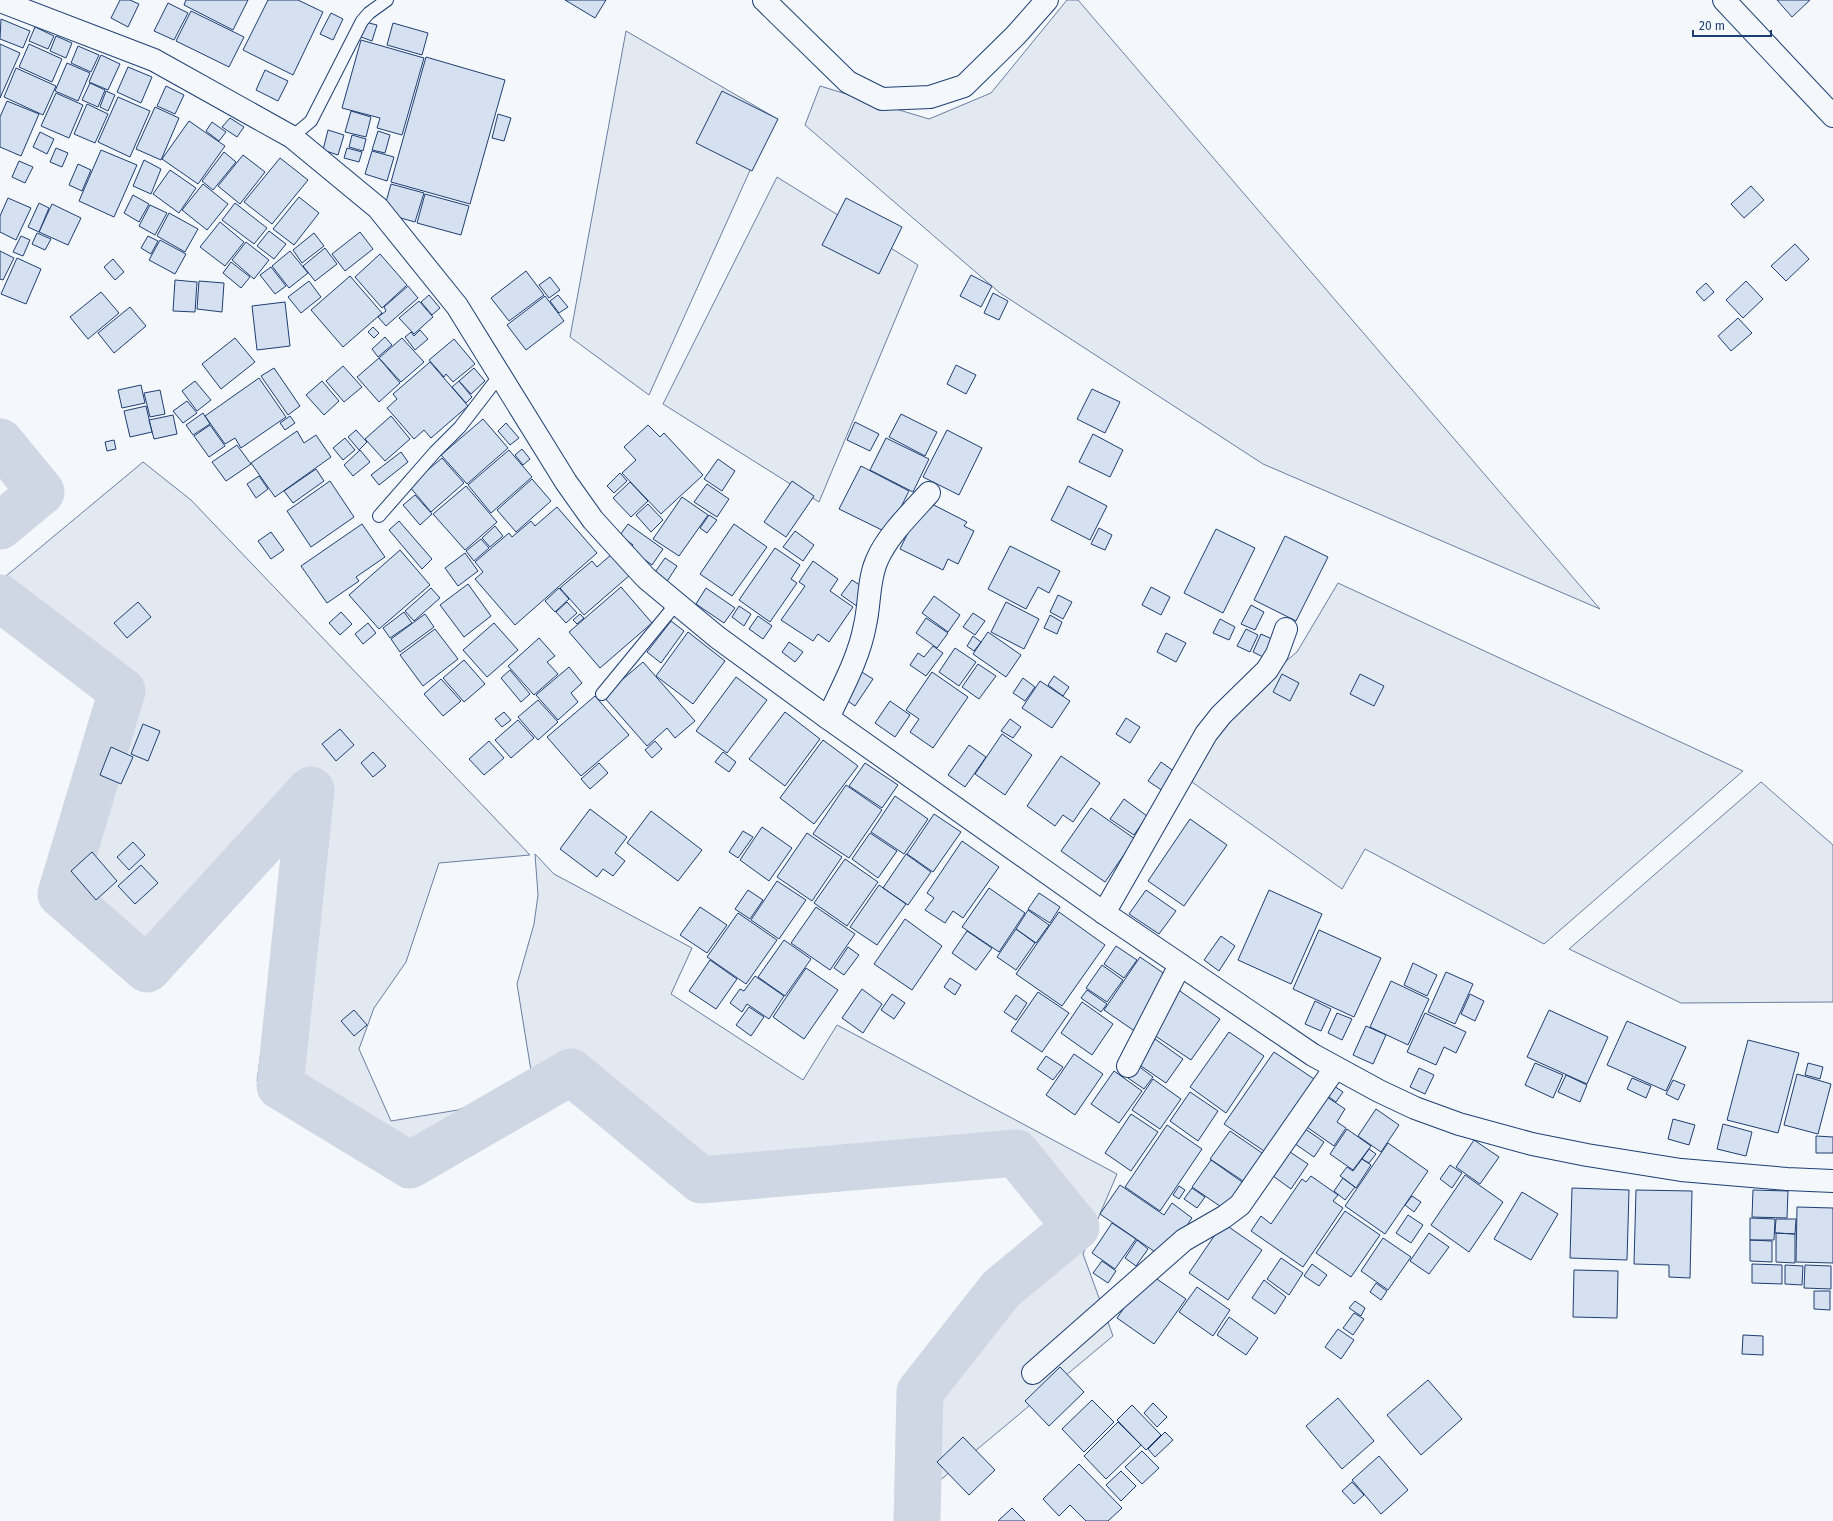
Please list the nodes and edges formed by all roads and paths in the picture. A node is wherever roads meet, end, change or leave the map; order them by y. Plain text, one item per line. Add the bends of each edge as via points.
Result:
1 (387, 0) edge
2 (764, 0) edge
3 (1046, 0) edge
4 (1724, 0) edge
5 (11, 2) edge
6 (1833, 116) edge
7 (292, 137) junction
8 (500, 375) junction
9 (929, 492) dead end
10 (379, 516) dead end
11 (676, 604) junction
12 (1286, 629) dead end
13 (602, 694) dead end
14 (828, 718) junction
15 (1104, 913) junction
16 (1180, 965) junction
17 (1128, 1066) dead end
18 (1335, 1068) junction
19 (1833, 1181) edge
20 (1033, 1373) dead end

1 - 7 lane via 369,12 362,22 310,121
2 - 3 street via 848,82 882,100 930,97 964,86 1016,35
4 - 6 street
5 - 7 street via 154,60
7 - 8 street via 378,208 457,306
8 - 10 lane via 460,427
8 - 11 street via 566,482 593,520 646,578
9 - 14 street via 890,539 877,560 858,650
11 - 13 lane
11 - 14 street
12 - 15 street via 1268,670 1221,715 1206,734
14 - 15 street
15 - 16 street
16 - 17 street
16 - 18 street
18 - 19 street via 1415,1108 1459,1124 1532,1144 1681,1170
18 - 20 street via 1240,1205 1184,1240

